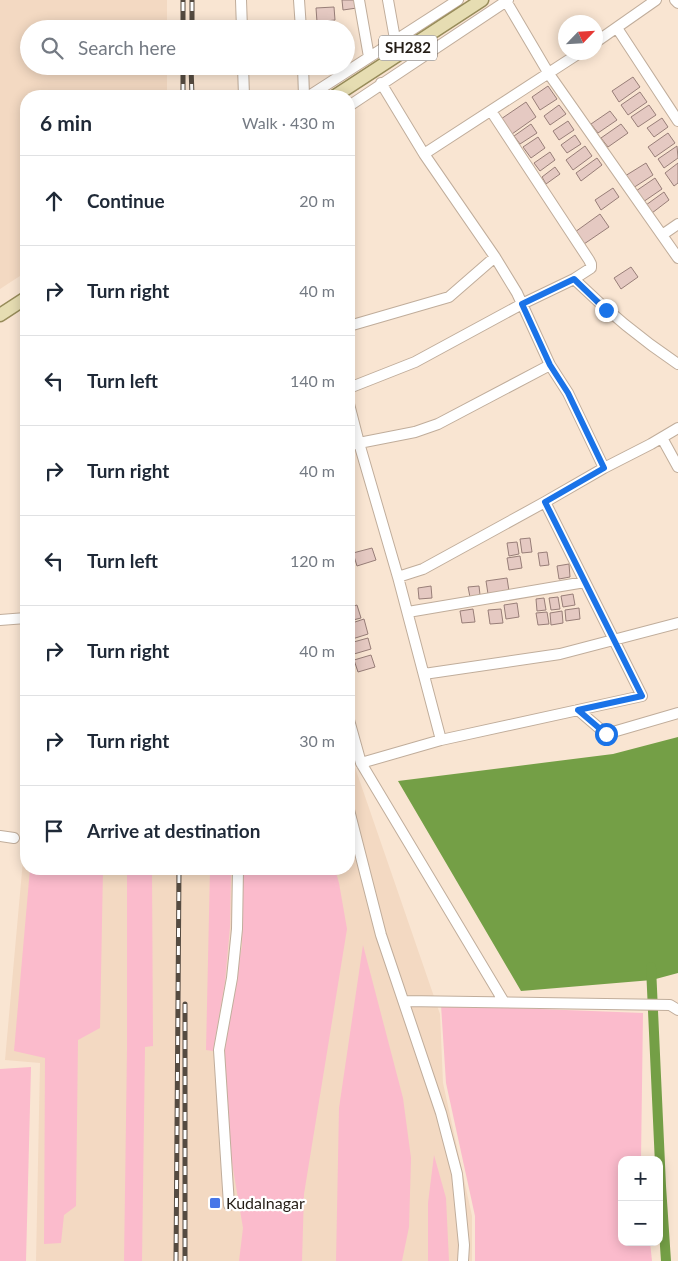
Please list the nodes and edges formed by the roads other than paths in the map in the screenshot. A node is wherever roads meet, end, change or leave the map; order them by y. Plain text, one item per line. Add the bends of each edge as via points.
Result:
1 (240, 0) edge
2 (299, 0) edge
3 (358, 0) edge
4 (388, 0) edge
5 (458, 0) edge
6 (482, 0) edge
7 (656, 0) edge
8 (675, 0) edge
9 (507, 1) edge
10 (678, 3) edge
11 (241, 20) edge
12 (300, 20) edge
13 (617, 28) junction
14 (603, 37) edge
15 (396, 39) junction
16 (369, 57) junction
17 (569, 60) edge
18 (355, 66) edge
19 (549, 74) junction
20 (243, 75) edge
21 (303, 75) edge
22 (341, 75) edge
23 (382, 83) junction
24 (244, 90) edge
25 (304, 90) edge
26 (317, 90) edge
27 (344, 90) edge
28 (355, 102) edge
29 (491, 111) junction
30 (678, 121) edge
31 (424, 154) junction
32 (678, 224) edge
33 (662, 235) junction
34 (496, 257) junction
35 (678, 258) edge
36 (574, 279) junction
37 (20, 302) edge
38 (522, 304) junction
39 (0, 315) edge
40 (355, 324) edge
41 (678, 364) edge
42 (550, 365) junction
43 (355, 386) edge
44 (678, 428) edge
45 (662, 438) junction
46 (355, 444) edge
47 (355, 447) edge
48 (678, 467) edge
49 (604, 468) junction
50 (545, 502) junction
51 (398, 578) junction
52 (585, 582) junction
53 (408, 612) junction
54 (20, 618) edge
55 (0, 620) edge
56 (678, 624) edge
57 (614, 639) junction
58 (424, 674) junction
59 (578, 710) junction
60 (678, 713) edge
61 (441, 740) junction
62 (355, 742) edge
63 (361, 763) junction
64 (355, 833) edge
65 (0, 836) edge
66 (14, 838) dead end
67 (238, 875) edge
68 (404, 1001) junction
69 (504, 1002) junction
70 (678, 1010) edge
71 (229, 1205) dead end
72 (463, 1261) edge

1 - 11 street
2 - 12 street
3 - 16 street
4 - 15 street
5 - 15 street
6 - 27 main road, SH282
7 - 13 street
8 - 10 street
9 - 19 street
9 - 23 street
13 - 14 street
13 - 30 street
15 - 16 street
16 - 18 street
17 - 19 street
19 - 29 street
19 - 33 street
20 - 24 street
21 - 25 street
22 - 26 street
23 - 28 street
23 - 31 street
29 - 31 street
29 - 36 street via 591,264 588,272
31 - 34 street
32 - 33 street
33 - 35 street
34 - 38 street
34 - 40 street via 449,297
36 - 38 street
36 - 41 street via 640,338
37 - 39 main road
38 - 42 street
38 - 43 street via 415,362
42 - 46 street via 438,424
42 - 49 street via 568,393
44 - 45 street
45 - 48 street
45 - 49 street
47 - 51 street
49 - 50 street
50 - 51 street via 423,569
50 - 52 street
51 - 53 street
52 - 53 street
52 - 57 street
53 - 58 street
54 - 55 street
56 - 57 street
57 - 58 street via 560,654
57 - 59 street via 642,696
58 - 61 street
59 - 60 street via 606,734
59 - 61 street
61 - 63 street
62 - 63 street
63 - 69 street
64 - 68 street via 381,935
65 - 66 street
67 - 71 street via 232,978 219,1050
68 - 69 street
68 - 72 street via 441,1113 457,1174
69 - 70 street via 653,1004 670,1005

